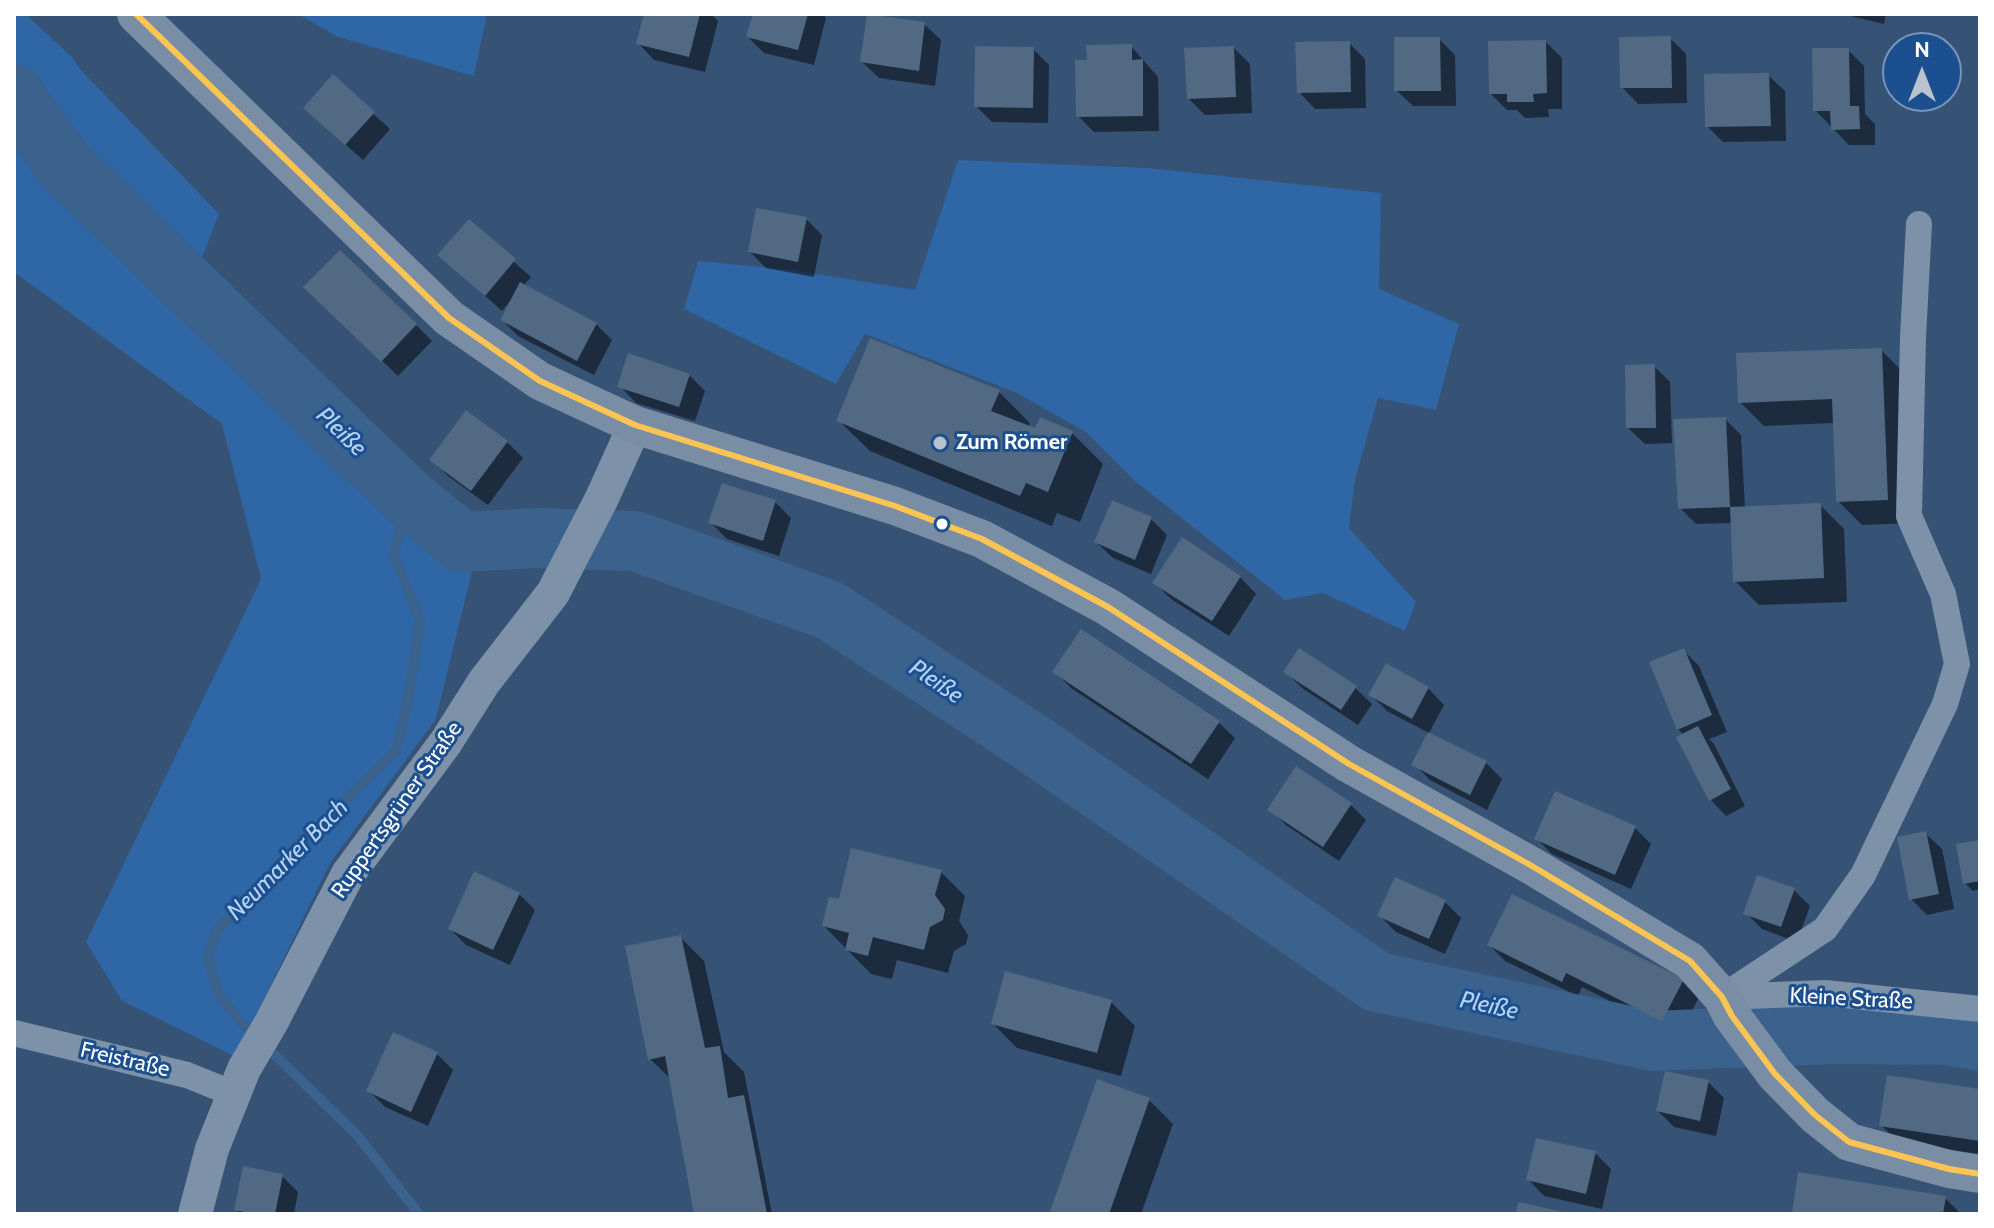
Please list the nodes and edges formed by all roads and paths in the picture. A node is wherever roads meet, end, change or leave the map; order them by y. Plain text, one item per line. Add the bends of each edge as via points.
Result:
1 (136, 14) edge
2 (1919, 224) dead end
3 (635, 425) junction
4 (1727, 1007) junction
5 (1980, 1009) edge
6 (14, 1033) edge
7 (239, 1082) junction
8 (1980, 1174) edge
9 (195, 1214) edge

1 - 3 main road via 449,318 540,381
2 - 4 street via 1909,516 1943,594 1957,664 1945,704 1863,875 1825,929
3 - 4 main road via 895,506 982,539 1108,607 1349,764 1690,961
3 - 7 street, Ruppertsgrüner Straße via 553,593 348,874
4 - 5 street, Kleine Straße via 1825,993
4 - 8 main road via 1775,1074 1849,1142
6 - 7 street, Freistraße via 187,1075
7 - 9 street, Ruppertsgrüner Straße via 212,1149

